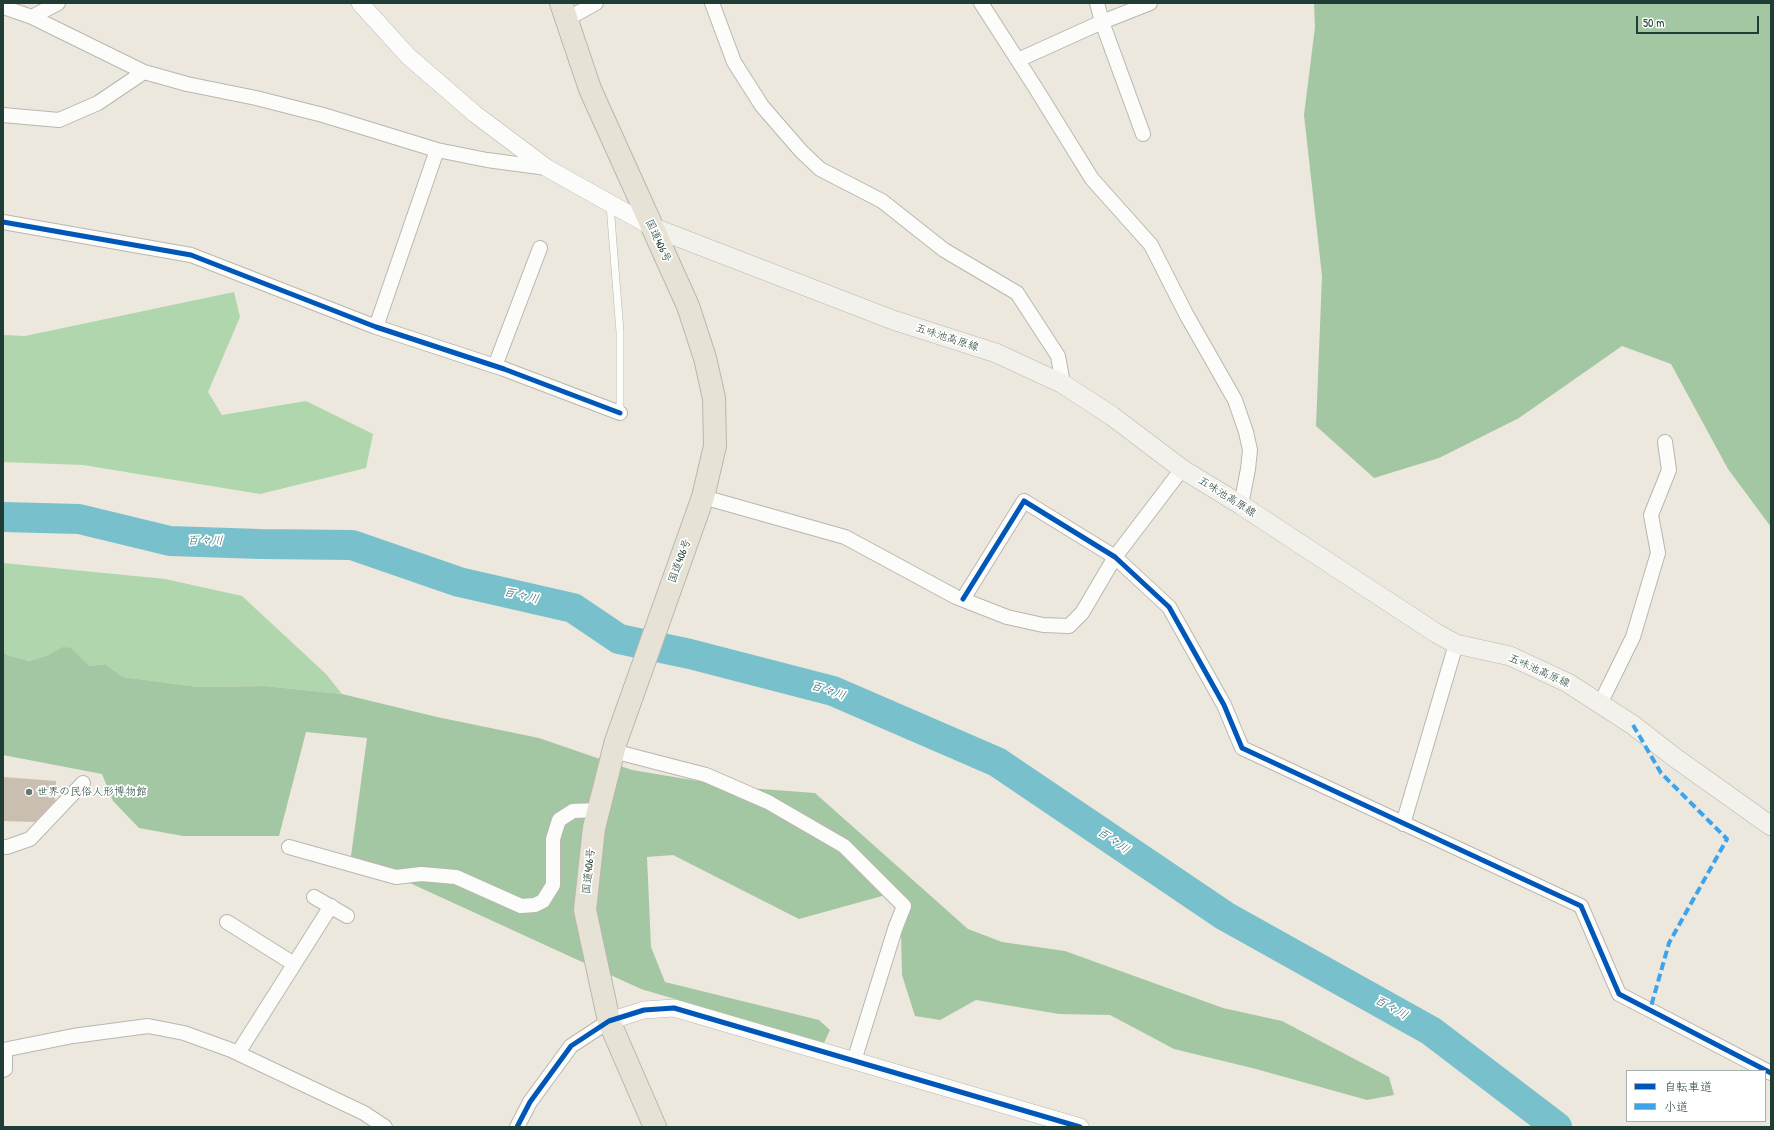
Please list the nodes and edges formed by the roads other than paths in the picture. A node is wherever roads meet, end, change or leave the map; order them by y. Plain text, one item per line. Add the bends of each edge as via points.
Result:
1 (25, 3) edge
2 (58, 3) edge
3 (360, 3) edge
4 (596, 3) edge
5 (712, 3) edge
6 (981, 3) edge
7 (1097, 3) edge
8 (1150, 3) edge
9 (3, 7) edge
10 (564, 11) edge
11 (32, 17) junction
12 (1102, 22) junction
13 (1018, 60) junction
14 (144, 72) junction
15 (3, 115) edge
16 (1144, 134) dead end
17 (437, 150) junction
18 (547, 168) junction
19 (610, 203) junction
20 (3, 222) edge
21 (652, 227) junction
22 (540, 248) dead end
23 (376, 327) junction
24 (495, 366) junction
25 (1063, 384) junction
26 (620, 412) joint
27 (1665, 442) dead end
28 (1182, 469) junction
29 (703, 497) junction
30 (1240, 505) junction
31 (1115, 557) junction
32 (963, 599) junction
33 (1456, 644) junction
34 (1600, 704) junction
35 (615, 746) junction
36 (83, 784) dead end
37 (598, 810) junction
38 (1403, 824) junction
39 (1771, 826) edge
40 (3, 847) edge
41 (290, 847) dead end
42 (314, 897) dead end
43 (331, 906) junction
44 (347, 916) dead end
45 (227, 922) dead end
46 (294, 964) junction
47 (609, 1020) junction
48 (4, 1050) edge
49 (238, 1053) junction
50 (854, 1061) junction
51 (3, 1070) edge
52 (1765, 1070) edge
53 (385, 1127) edge
54 (517, 1127) edge
55 (655, 1127) edge
56 (1080, 1127) edge

1 - 11 street
2 - 11 street
3 - 18 street via 408,56 475,114
4 - 10 street
5 - 25 street via 734,62 762,106 801,151 820,169 882,201 944,250 1017,293 1058,356
6 - 13 street
7 - 12 street
8 - 12 street
9 - 11 street
10 - 21 highway, 国道406号 via 590,89
11 - 14 street
12 - 13 street
12 - 16 street
13 - 30 street via 1092,180 1151,245 1186,314 1235,400 1250,450
14 - 15 street via 98,103 59,120
14 - 17 street via 322,115
17 - 18 street
17 - 23 street
18 - 19 street
19 - 21 street
19 - 26 lane via 620,332
20 - 23 street via 191,255
21 - 25 main road, 五味池高原線 via 893,320 996,353
21 - 29 highway, 国道406号 via 688,306 705,358 714,398 715,446
22 - 24 street
23 - 24 street
24 - 26 street
25 - 28 main road, 五味池高原線 via 1112,416
27 - 34 street via 1669,470 1651,515 1658,553 1633,637
28 - 30 main road, 五味池高原線
28 - 31 street
29 - 32 street via 845,537
29 - 35 highway, 国道406号
30 - 33 main road, 五味池高原線
31 - 32 street via 1082,613 1069,626 1043,625 1007,617
31 - 32 street via 1024,501
31 - 38 street via 1169,607 1224,704 1242,748
33 - 34 main road, 五味池高原線 via 1510,656 1568,683
33 - 38 street
34 - 39 main road, 五味池高原線 via 1633,725
35 - 37 highway, 国道406号
35 - 50 street via 706,775 768,802 844,846 904,906
36 - 40 street via 30,839
37 - 41 street via 573,811 559,820 553,839 553,885 543,901 534,905 521,906 456,877 421,874 396,876
37 - 47 highway, 国道406号 via 584,910
38 - 52 street via 1581,906 1619,994
42 - 43 street
43 - 44 street
43 - 46 street
45 - 46 street
46 - 49 street
47 - 50 street via 644,1010 674,1008
47 - 54 street via 571,1046 530,1102
47 - 55 highway, 国道406号
48 - 49 street via 73,1036 148,1026 184,1033
48 - 51 street
49 - 53 street via 364,1113
50 - 56 street

